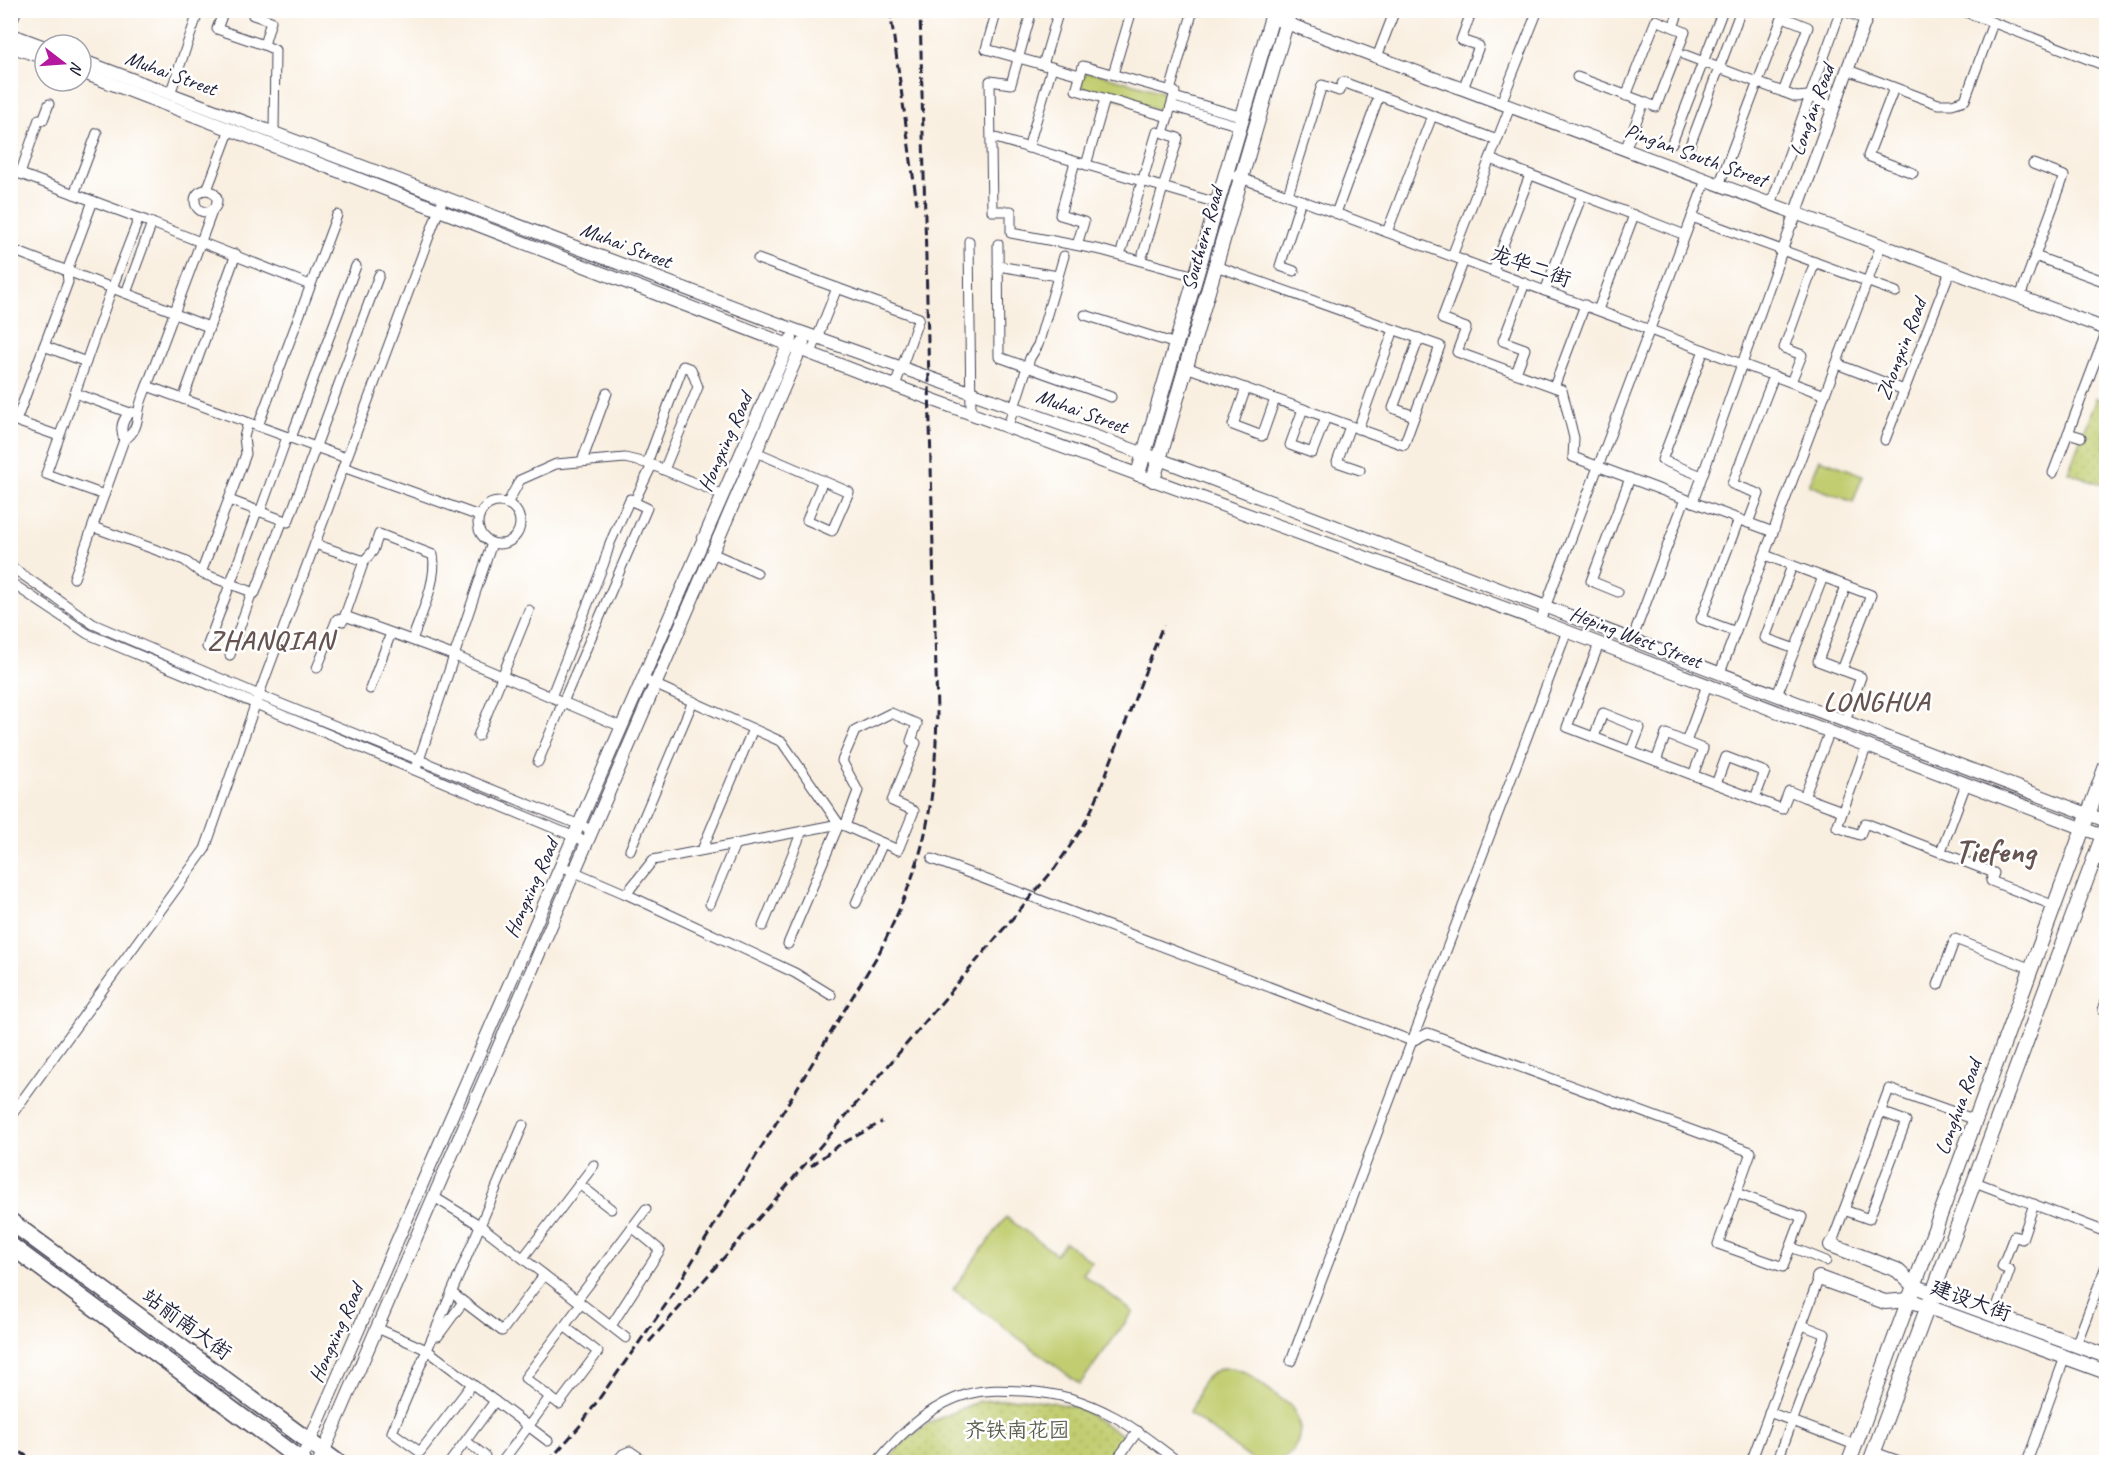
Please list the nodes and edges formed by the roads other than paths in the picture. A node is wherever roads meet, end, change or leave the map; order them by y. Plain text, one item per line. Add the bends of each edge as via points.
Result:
1 (15, 10) edge
2 (199, 10) edge
3 (224, 10) edge
4 (254, 10) edge
5 (997, 10) edge
6 (1032, 10) edge
7 (1059, 10) edge
8 (1132, 10) edge
9 (1193, 10) edge
10 (1472, 10) edge
11 (1539, 10) edge
12 (1723, 10) edge
13 (1741, 10) edge
14 (1841, 10) edge
15 (1961, 10) edge
16 (1273, 14) edge
17 (1398, 14) edge
18 (1678, 14) dead end
19 (1784, 14) edge
20 (1867, 15) edge
21 (1289, 17) edge
22 (1993, 23) junction
23 (1673, 27) junction
24 (11, 35) edge
25 (33, 43) edge
26 (264, 45) junction
27 (33, 50) edge
28 (1684, 55) dead end
29 (1377, 57) junction
30 (1018, 58) junction
31 (1703, 62) junction
32 (93, 65) edge
33 (1048, 66) junction
34 (2106, 66) edge
35 (1719, 68) junction
36 (1848, 70) junction
37 (1113, 74) junction
38 (1080, 75) junction
39 (93, 77) edge
40 (1577, 77) dead end
41 (1758, 83) junction
42 (1894, 88) junction
43 (1463, 89) junction
44 (1783, 92) junction
45 (170, 94) junction
46 (1379, 96) junction
47 (1626, 96) junction
48 (1810, 97) junction
49 (1171, 98) junction
50 (1105, 99) junction
51 (1644, 102) junction
52 (49, 104) dead end
53 (1506, 105) junction
54 (1834, 107) junction
55 (1165, 116) junction
56 (1432, 116) junction
57 (1241, 122) junction
58 (230, 129) junction
59 (273, 132) junction
60 (97, 133) dead end
61 (1160, 133) junction
62 (992, 137) junction
63 (1497, 140) junction
64 (1672, 143) dead end
65 (1029, 148) junction
66 (1625, 150) junction
67 (1687, 153) dead end
68 (1490, 159) junction
69 (1076, 162) junction
70 (2033, 164) dead end
71 (1086, 165) junction
72 (15, 172) edge
73 (1226, 172) junction
74 (1912, 173) dead end
75 (1530, 175) junction
76 (1241, 178) junction
77 (1706, 180) junction
78 (1143, 181) junction
79 (1719, 185) junction
80 (1164, 187) junction
81 (207, 190) junction
82 (74, 194) junction
83 (1288, 195) junction
84 (1582, 195) junction
85 (444, 197) junction
86 (1301, 200) junction
87 (93, 201) junction
88 (1217, 203) junction
89 (1771, 204) junction
90 (213, 209) junction
91 (439, 210) junction
92 (1336, 213) junction
93 (337, 215) dead end
94 (1634, 215) junction
95 (1692, 217) junction
96 (139, 218) junction
97 (1794, 218) junction
98 (152, 223) junction
99 (1388, 232) junction
100 (1685, 235) junction
101 (201, 241) junction
102 (969, 241) dead end
103 (998, 244) dead end
104 (1077, 245) junction
105 (1881, 245) junction
106 (10, 249) edge
107 (1122, 249) dead end
108 (1782, 251) junction
109 (236, 254) junction
110 (1143, 254) dead end
111 (1064, 256) dead end
112 (1452, 256) junction
113 (2035, 256) junction
114 (758, 259) dead end
115 (1464, 261) junction
116 (1815, 262) junction
117 (356, 266) dead end
118 (998, 266) junction
119 (1216, 266) junction
120 (67, 271) junction
121 (1294, 271) dead end
122 (1492, 271) junction
123 (1950, 271) junction
124 (380, 275) dead end
125 (1058, 276) junction
126 (1195, 276) junction
127 (1867, 282) junction
128 (2106, 282) edge
129 (1525, 283) junction
130 (310, 285) junction
131 (111, 288) junction
132 (837, 288) junction
133 (1545, 291) junction
134 (1896, 292) dead end
135 (126, 293) junction
136 (2020, 297) junction
137 (1585, 306) junction
138 (1598, 310) junction
139 (175, 313) junction
140 (1085, 315) dead end
141 (209, 327) junction
142 (1650, 330) junction
143 (2106, 331) edge
144 (806, 334) junction
145 (1392, 335) dead end
146 (1419, 338) junction
147 (1176, 344) junction
148 (44, 346) junction
149 (800, 349) junction
150 (1704, 350) junction
151 (86, 362) junction
152 (1742, 364) junction
153 (1837, 364) junction
154 (901, 367) junction
155 (1027, 367) junction
156 (1186, 367) junction
157 (1516, 373) junction
158 (1774, 376) junction
159 (1791, 382) junction
160 (147, 386) junction
161 (895, 386) junction
162 (1554, 387) junction
163 (1246, 388) junction
164 (1904, 390) junction
165 (970, 392) junction
166 (75, 393) junction
167 (607, 393) dead end
168 (1825, 395) junction
169 (1111, 397) dead end
170 (183, 399) junction
171 (1275, 399) junction
172 (1013, 407) junction
173 (139, 408) junction
174 (1303, 409) junction
175 (130, 413) junction
176 (971, 413) junction
177 (1414, 416) junction
178 (1326, 417) junction
179 (253, 424) junction
180 (1008, 426) junction
181 (1354, 427) junction
182 (2068, 433) junction
183 (60, 436) junction
184 (2081, 437) dead end
185 (289, 438) junction
186 (124, 440) junction
187 (1885, 440) dead end
188 (315, 447) junction
189 (756, 452) junction
190 (1143, 453) junction
191 (1159, 459) junction
192 (582, 461) junction
193 (345, 463) junction
194 (649, 464) junction
195 (1598, 466) junction
196 (664, 470) junction
197 (1360, 470) dead end
198 (2053, 473) dead end
199 (1137, 474) junction
200 (1702, 476) junction
201 (1630, 478) junction
202 (823, 480) junction
203 (1153, 480) junction
204 (104, 495) junction
205 (723, 495) junction
206 (229, 500) junction
207 (1689, 500) junction
208 (634, 502) junction
209 (507, 504) junction
210 (259, 511) junction
211 (479, 516) junction
212 (283, 520) junction
213 (1744, 521) junction
214 (93, 527) junction
215 (1773, 532) junction
216 (492, 543) junction
217 (610, 543) junction
218 (315, 544) junction
219 (628, 551) junction
220 (712, 554) junction
221 (1765, 555) junction
222 (364, 561) junction
223 (10, 566) edge
224 (1792, 566) junction
225 (201, 573) junction
226 (757, 573) dead end
227 (1823, 577) junction
228 (74, 578) dead end
229 (10, 582) edge
230 (230, 584) junction
231 (1846, 586) junction
232 (1618, 591) dead end
233 (252, 592) junction
234 (1545, 606) junction
235 (529, 610) dead end
236 (345, 616) junction
237 (1540, 621) junction
238 (578, 630) junction
239 (1567, 632) junction
240 (1736, 632) junction
241 (391, 633) junction
242 (412, 640) junction
243 (1632, 640) junction
244 (589, 642) junction
245 (1599, 644) junction
246 (207, 647) dead end
247 (1795, 649) junction
248 (230, 655) dead end
249 (456, 656) junction
250 (317, 668) dead end
251 (1842, 670) junction
252 (1720, 673) junction
253 (502, 676) junction
254 (643, 679) junction
255 (655, 685) junction
256 (1707, 685) junction
257 (370, 689) dead end
258 (259, 695) junction
259 (1778, 695) junction
260 (551, 697) junction
261 (693, 701) junction
262 (563, 702) junction
263 (255, 705) junction
264 (1845, 721) junction
265 (622, 727) junction
266 (753, 729) junction
267 (1830, 731) junction
268 (478, 736) dead end
269 (1594, 737) junction
270 (1686, 742) junction
271 (1867, 745) junction
272 (1631, 751) junction
273 (420, 760) junction
274 (1656, 761) junction
275 (538, 762) dead end
276 (2106, 766) edge
277 (416, 771) junction
278 (1693, 775) junction
279 (1966, 783) junction
280 (1716, 784) junction
281 (1804, 797) junction
282 (1755, 798) junction
283 (1842, 812) junction
284 (2089, 814) junction
285 (2106, 821) edge
286 (842, 825) junction
287 (2083, 829) junction
288 (577, 831) junction
289 (802, 831) junction
290 (2105, 834) edge
291 (590, 836) junction
292 (883, 843) junction
293 (735, 844) junction
294 (630, 850) dead end
295 (702, 850) junction
296 (1941, 851) junction
297 (932, 859) dead end
298 (561, 866) junction
299 (574, 872) junction
300 (626, 894) junction
301 (856, 903) dead end
302 (710, 904) dead end
303 (2055, 906) junction
304 (763, 926) dead end
305 (788, 944) dead end
306 (2032, 969) junction
307 (1938, 985) dead end
308 (831, 995) dead end
309 (2106, 1000) edge
310 (2106, 1011) edge
311 (1412, 1041) junction
312 (1881, 1112) junction
313 (10, 1117) edge
314 (1976, 1120) junction
315 (523, 1125) dead end
316 (594, 1164) dead end
317 (1975, 1182) junction
318 (579, 1184) junction
319 (1736, 1193) junction
320 (434, 1197) junction
321 (2034, 1204) junction
322 (611, 1209) dead end
323 (646, 1209) dead end
324 (1844, 1210) junction
325 (10, 1221) edge
326 (481, 1226) junction
327 (632, 1227) junction
328 (2106, 1232) edge
329 (10, 1245) edge
330 (1831, 1245) joint
331 (1791, 1247) junction
332 (523, 1258) junction
333 (1826, 1261) dead end
334 (2106, 1266) edge
335 (544, 1275) junction
336 (1819, 1278) joint
337 (1914, 1286) junction
338 (452, 1293) junction
339 (1933, 1293) junction
340 (1909, 1300) junction
341 (463, 1302) junction
342 (579, 1302) junction
343 (1928, 1307) junction
344 (1994, 1315) junction
345 (1802, 1325) junction
346 (564, 1326) junction
347 (611, 1326) junction
348 (377, 1328) junction
349 (626, 1338) dead end
350 (2076, 1345) junction
351 (427, 1350) junction
352 (2106, 1356) edge
353 (2065, 1357) junction
354 (1292, 1361) dead end
355 (2106, 1372) edge
356 (472, 1384) junction
357 (550, 1397) junction
358 (495, 1401) junction
359 (1769, 1412) junction
360 (1793, 1421) junction
361 (529, 1426) junction
362 (1138, 1431) junction
363 (466, 1441) junction
364 (548, 1441) dead end
365 (309, 1442) junction
366 (1856, 1445) junction
367 (1872, 1457) edge
368 (326, 1459) edge
369 (302, 1462) edge
370 (450, 1462) edge
371 (480, 1462) edge
372 (502, 1462) edge
373 (616, 1462) edge
374 (646, 1462) edge
375 (877, 1462) edge
376 (1115, 1462) edge
377 (1179, 1462) edge
378 (1751, 1462) edge
379 (1777, 1462) edge
380 (1849, 1462) edge
381 (1902, 1462) edge
382 (2027, 1462) edge

1 - 24 main road
2 - 45 street
3 - 26 street via 217,29
4 - 26 street via 253,15 271,21
5 - 30 street via 986,49
6 - 30 street
7 - 33 street
8 - 37 street
9 - 49 street
10 - 43 street via 1461,40 1479,46
11 - 53 street
12 - 31 street
13 - 35 street
14 - 20 street
14 - 48 street
15 - 22 street
16 - 21 main road, Ping'an South Street
16 - 57 main road, Southern Road
17 - 29 street
18 - 23 street
19 - 41 street
19 - 44 street via 1808,27
20 - 36 main road, Long'an Road
21 - 29 main road, Ping'an South Street
21 - 76 main road, Southern Road
22 - 34 street
22 - 42 street via 1965,100 1938,104
23 - 47 street via 1656,20
23 - 51 street via 1685,32 1656,107
24 - 25 main road
24 - 27 main road
26 - 59 street via 275,50
28 - 31 street
29 - 43 main road, Ping'an South Street
30 - 33 street
30 - 62 street via 1011,84 990,81
31 - 35 street
31 - 64 street
32 - 45 main road, Muhai Street
33 - 38 street
33 - 65 street
35 - 41 street
35 - 67 street
36 - 42 street
36 - 54 main road, Long'an Road
37 - 38 street via 1083,66
37 - 49 street
38 - 50 street via 1076,90
39 - 58 main road, Muhai Street
40 - 47 street
41 - 44 street
41 - 79 street
42 - 74 street via 1868,156
43 - 53 main road, Ping'an South Street
44 - 48 street
45 - 59 main road, Muhai Street
46 - 56 street
46 - 83 street via 1343,82 1340,91 1322,85
46 - 92 street
47 - 51 street
48 - 54 street
48 - 89 street
49 - 55 street
49 - 57 street
50 - 55 street
50 - 71 street
51 - 66 street
52 - 72 street
53 - 63 street
53 - 66 main road, Ping'an South Street
54 - 97 main road, Long'an Road
55 - 61 street
56 - 63 street
56 - 99 street
57 - 73 main road, Southern Road
58 - 81 street
58 - 91 main road, Muhai Street
59 - 85 main road, Muhai Street
60 - 82 street
61 - 78 street
61 - 80 street via 1178,138
62 - 65 street
62 - 104 street via 992,211 1011,211 1011,233
63 - 68 street
65 - 69 street
66 - 77 main road, Ping'an South Street
68 - 75 street
68 - 112 street
69 - 71 street
69 - 104 street via 1060,216 1084,222
70 - 113 street via 2064,176
71 - 78 street
72 - 82 street
73 - 76 street, 龙华二街
73 - 88 main road, Southern Road
75 - 84 street
75 - 122 street
76 - 83 street, 龙华二街
76 - 119 main road, Southern Road
77 - 79 main road, Ping'an South Street
77 - 95 street
78 - 80 street
78 - 107 street
79 - 89 main road, Ping'an South Street
80 - 88 street
80 - 110 street
81 - 90 street via 215,196
81 - 90 street via 197,194 196,204 203,211
82 - 87 street
83 - 86 street, 龙华二街
84 - 94 street
84 - 133 street
85 - 91 street
85 - 144 main road, Muhai Street
86 - 92 street, 龙华二街
86 - 121 street via 1280,266
87 - 96 street
87 - 120 street
88 - 126 main road, Southern Road
89 - 97 main road, Ping'an South Street
90 - 101 street
91 - 149 main road, Muhai Street
91 - 193 street
92 - 99 street, 龙华二街
93 - 130 street
94 - 100 street
94 - 138 street
95 - 100 street
95 - 108 street
96 - 98 street
96 - 131 street
97 - 105 main road, Ping'an South Street
97 - 108 street
98 - 101 street
98 - 135 street
99 - 112 street, 龙华二街
100 - 142 street
101 - 109 street
101 - 139 street
102 - 165 street
103 - 118 street
104 - 126 street
105 - 123 main road, Ping'an South Street
105 - 127 street
106 - 120 street
108 - 116 street
108 - 152 street
109 - 130 street
109 - 141 street
111 - 125 street
112 - 115 street, 龙华二街
113 - 128 street
113 - 136 street
114 - 132 street
115 - 122 street, 龙华二街
115 - 157 street via 1442,319 1466,328 1457,352
116 - 127 street
116 - 159 street via 1784,348 1802,355
117 - 185 street
118 - 125 street
118 - 155 street via 999,357
119 - 146 street
119 - 156 main road, Southern Road
120 - 131 street
120 - 148 street via 68,282
122 - 129 street, 龙华二街
123 - 136 main road, Ping'an South Street
123 - 164 street, Zhongxin Road
124 - 188 street
125 - 155 street via 1038,345
126 - 147 main road, Southern Road
127 - 134 street
127 - 153 street
129 - 133 street, 龙华二街
129 - 157 street via 1503,341 1525,349
130 - 179 street
131 - 135 street
131 - 151 street
132 - 144 street
132 - 154 street via 919,318
133 - 137 street, 龙华二街
135 - 139 street
136 - 143 main road, Ping'an South Street
137 - 138 street, 龙华二街
137 - 162 street
138 - 142 street, 龙华二街
139 - 141 street
139 - 160 street
140 - 147 street
141 - 170 street
142 - 150 street, 龙华二街
142 - 195 street
143 - 182 street
144 - 149 main road, Hongxing Road
144 - 149 street
144 - 154 main road, Muhai Street
145 - 181 street
146 - 177 street via 1440,346
146 - 177 street via 1393,408
147 - 190 main road, Southern Road
148 - 151 street
148 - 183 street via 16,421
149 - 161 main road, Muhai Street
149 - 189 main road, Hongxing Road
149 - 205 main road, Hongxing Road
150 - 152 street, 龙华二街
150 - 200 street via 1662,460
151 - 166 street
152 - 158 street, 龙华二街
152 - 200 street
153 - 164 street
153 - 168 street
154 - 161 street
154 - 165 main road, Muhai Street
155 - 169 street
155 - 172 street
156 - 163 street
156 - 191 main road, Southern Road
157 - 162 street
158 - 159 street, 龙华二街
158 - 213 street via 1732,484 1759,494
159 - 168 street, 龙华二街
160 - 170 street
160 - 173 street
161 - 176 main road, Muhai Street
162 - 195 street via 1562,390 1574,438 1573,457
163 - 171 street
163 - 171 street via 1233,425 1262,435
164 - 187 street, Zhongxin Road
165 - 172 main road, Muhai Street
165 - 176 street
166 - 175 street
166 - 183 street
167 - 192 street
168 - 215 street
170 - 179 street
171 - 174 street
172 - 180 street
172 - 190 main road, Muhai Street
173 - 175 street
173 - 186 street via 134,432
174 - 178 street
174 - 178 street via 1290,445 1312,453
175 - 186 street via 122,426
176 - 180 main road, Muhai Street
177 - 181 street via 1404,445
178 - 181 street
179 - 185 street
179 - 206 street via 244,437 246,454
180 - 199 main road, Muhai Street
181 - 197 street via 1337,462
182 - 184 street
182 - 198 street
183 - 204 street via 46,474
185 - 188 street
185 - 210 street
186 - 204 street
188 - 193 street
188 - 212 street via 288,522
189 - 202 street
189 - 220 main road, Hongxing Road
190 - 191 main road, Muhai Street
190 - 199 main road, Southern Road
191 - 203 main road, Southern Road
191 - 234 main road, Heping West Street
192 - 194 street via 625,458
192 - 209 street via 556,464 520,480
193 - 211 street
193 - 218 street
194 - 196 street
194 - 196 street via 683,366 691,369 698,387
194 - 208 street
195 - 201 street
195 - 234 street
196 - 205 street
199 - 203 main road, Muhai Street
200 - 207 street
201 - 207 street
201 - 232 street via 1591,581
202 - 202 street via 849,492 832,531 807,519
203 - 237 main road, Heping West Street
204 - 214 street
205 - 254 main road, Hongxing Road
206 - 210 street
206 - 225 street
207 - 213 street
207 - 243 street
208 - 217 street via 630,500
208 - 219 street via 647,508
209 - 211 street via 490,503
209 - 216 street via 520,518 518,532 509,542
210 - 212 street
210 - 230 street
211 - 216 street via 477,527
212 - 233 street via 255,593
213 - 215 street
213 - 240 street via 1701,619
214 - 225 street via 184,560
214 - 228 street
215 - 221 street
216 - 249 street
217 - 219 street
217 - 238 street
218 - 222 street
218 - 258 street
219 - 244 street
220 - 226 street
220 - 255 main road, Hongxing Road
221 - 224 street
221 - 240 street
222 - 236 street
222 - 242 street via 373,551 379,534 433,555 435,563 427,598
223 - 258 street via 93,624
224 - 227 street
224 - 247 street via 1765,638
225 - 230 street
227 - 231 street
227 - 247 street
229 - 263 street via 88,634
230 - 233 street
230 - 246 street
231 - 251 street via 1818,661
231 - 251 street via 1871,595
233 - 248 street
234 - 237 street
234 - 243 main road, Heping West Street
235 - 253 street
236 - 241 street
236 - 250 street via 343,621 337,619
237 - 239 main road, Heping West Street
238 - 244 street
238 - 260 street
239 - 245 main road, Heping West Street
239 - 311 street
240 - 252 street
241 - 242 street
241 - 257 street
242 - 249 street
243 - 252 main road, Heping West Street
244 - 262 street
245 - 256 main road, Heping West Street
245 - 269 street via 1567,727
247 - 259 street
249 - 253 street
249 - 273 street
251 - 264 street via 1861,677
252 - 259 main road, Heping West Street
253 - 260 street
253 - 268 street
254 - 255 street
254 - 265 main road, Hongxing Road
255 - 261 street
255 - 291 main road, Hongxing Road
256 - 267 main road, Heping West Street
256 - 270 street
258 - 263 street
258 - 273 street
259 - 264 main road, Heping West Street
260 - 262 street
261 - 266 street
261 - 294 street
262 - 265 street
262 - 275 street
263 - 277 street
263 - 313 street via 205,849
264 - 284 main road, Heping West Street
265 - 288 main road, Hongxing Road
266 - 286 street via 782,742
266 - 295 street
267 - 271 main road, Heping West Street
267 - 281 street
269 - 272 street
269 - 272 street via 1603,713 1640,728
270 - 274 street via 1666,734
270 - 278 street via 1703,749
271 - 279 main road, Heping West Street
271 - 283 street
272 - 274 street
273 - 277 street
273 - 288 street
274 - 278 street
276 - 284 main road, Longhua Road
277 - 288 street
278 - 280 street
279 - 287 main road, Heping West Street
279 - 296 street
280 - 282 street
280 - 282 street via 1726,757 1765,772
281 - 282 street via 1789,791 1782,809
281 - 283 street
283 - 296 street via 1837,827 1860,836 1864,823
284 - 285 main road, Heping West Street
284 - 287 main road, Longhua Road
286 - 289 street
286 - 292 street
286 - 292 street via 858,791 842,761 855,731 891,713 917,723 911,741 915,743 892,801 915,811 898,850
286 - 305 street
287 - 290 main road, Heping West Street
287 - 303 main road, Longhua Road
288 - 291 street
288 - 298 main road, Hongxing Road
289 - 293 street
289 - 304 street
290 - 317 main road, Longhua Road
291 - 299 main road, Hongxing Road
292 - 301 street
293 - 295 street
293 - 302 street
295 - 300 street via 653,860
296 - 303 street via 1994,873 1991,881
297 - 311 street
298 - 299 street
298 - 365 main road, Hongxing Road
299 - 300 street
299 - 320 main road, Hongxing Road
300 - 308 street
303 - 306 main road, Longhua Road
306 - 307 street via 1955,939
306 - 314 main road, Longhua Road
309 - 310 street
311 - 319 street via 1428,1033 1751,1152
311 - 354 street
312 - 314 street via 1890,1089
312 - 324 street
312 - 324 street via 1906,1121 1898,1143 1869,1219
314 - 337 main road, Longhua Road
315 - 326 street
316 - 318 street
317 - 321 street
317 - 339 main road, Longhua Road
318 - 322 street
318 - 332 street
319 - 331 street via 1802,1217
319 - 331 street via 1718,1244 1784,1267
320 - 326 street
320 - 348 main road, Hongxing Road
321 - 328 street
321 - 344 street via 2022,1239 2013,1236 2002,1267 2010,1270
323 - 327 street
324 - 330 street
325 - 365 highway, 站前南大街
326 - 332 street
326 - 338 street
327 - 342 street
327 - 347 street via 660,1250
329 - 369 highway, 站前南大街
330 - 337 main road, 建设大街 via 1897,1270
331 - 333 street
332 - 335 street
334 - 350 street
335 - 341 street via 502,1331
335 - 342 street
336 - 340 main road, 建设大街 via 1885,1302
336 - 345 street
337 - 339 main road, 建设大街
337 - 340 main road, Longhua Road
338 - 341 street
338 - 351 street
339 - 343 main road, Longhua Road
339 - 344 main road, 建设大街
340 - 343 main road, 建设大街
340 - 366 main road, Longhua Road
341 - 351 street
342 - 346 street
342 - 347 street
343 - 353 main road, 建设大街
343 - 367 main road, Longhua Road
344 - 350 main road, 建设大街
345 - 359 street
345 - 360 street via 1825,1334
346 - 357 street via 525,1378
346 - 357 street via 598,1352 559,1404
347 - 349 street
348 - 351 street
348 - 368 main road, Hongxing Road
350 - 352 main road, 建设大街
351 - 356 street
351 - 356 street via 392,1432 420,1452
353 - 355 main road, 建设大街
353 - 382 street
356 - 358 street
357 - 361 street
358 - 361 street
358 - 363 street
359 - 360 street
359 - 378 street
360 - 366 street
360 - 379 street
361 - 364 street
361 - 372 street
362 - 375 street via 1068,1397 997,1390 967,1394 945,1404 896,1439
362 - 376 street
362 - 377 street
363 - 370 street
363 - 371 street via 485,1456
365 - 368 highway, 站前南大街
365 - 369 main road, Hongxing Road
366 - 380 main road, Longhua Road
367 - 381 street
373 - 374 street via 630,1451

